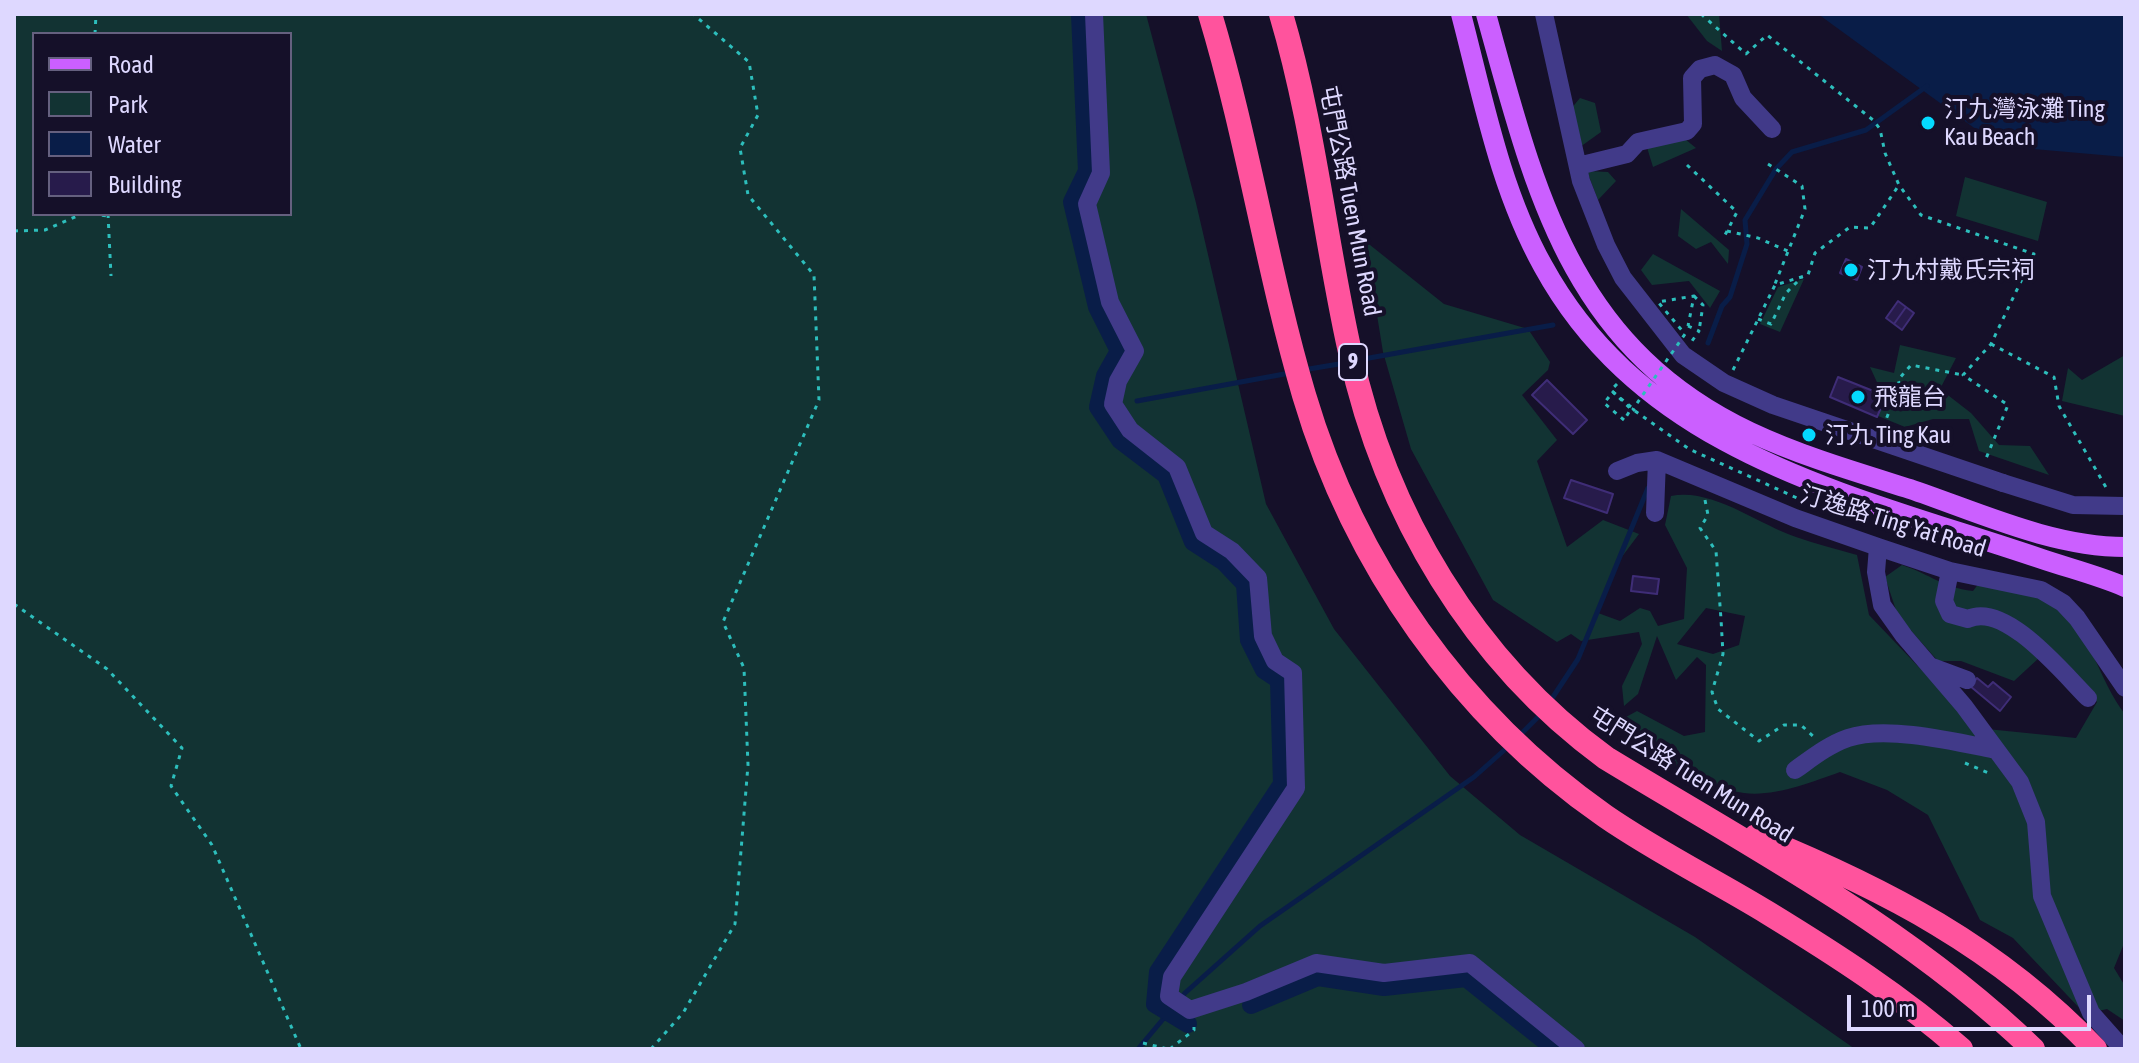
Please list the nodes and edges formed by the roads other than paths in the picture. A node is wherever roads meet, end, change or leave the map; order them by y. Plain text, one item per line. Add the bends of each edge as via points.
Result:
1 (1094, 14) edge
2 (1210, 14) edge
3 (1281, 14) edge
4 (1461, 14) edge
5 (1486, 14) edge
6 (1544, 14) edge
7 (1772, 129) dead end
8 (1578, 166) junction
9 (1657, 460) junction
10 (1617, 471) dead end
11 (2125, 506) edge
12 (1655, 513) dead end
13 (1878, 547) junction
14 (2125, 547) edge
15 (1950, 571) junction
16 (2125, 587) edge
17 (1931, 667) junction
18 (1967, 680) dead end
19 (2125, 688) edge
20 (2088, 698) dead end
21 (1996, 750) junction
22 (1795, 770) dead end
23 (1794, 862) junction
24 (1576, 1049) edge
25 (1961, 1049) edge
26 (2033, 1049) edge
27 (2095, 1049) edge
28 (2123, 1049) edge

1 - 24 street via 1101,173 1087,204 1110,302 1135,351 1118,381 1113,404 1130,430 1177,467 1204,533 1232,551 1258,578 1263,636 1275,661 1293,673 1296,788 1172,977 1169,996 1196,1007 1316,963 1384,973 1470,963
2 - 25 highway via 1305,398 1347,510 1399,603 1493,722 1570,790 1667,856 1867,977
3 - 23 highway, 屯門公路 Tuen Mun Road / 9 via 1310,132 1354,366 1387,469 1431,563 1483,642 1542,707 1606,758
4 - 16 main road via 1503,171 1543,267 1599,346 1635,382 1726,444 1819,485
5 - 14 main road via 1528,165 1564,253 1615,330 1651,366 1691,399 1743,429 1811,457 2066,541
6 - 8 street
7 - 8 street via 1743,98 1733,75 1715,65 1692,78 1693,124 1687,131 1638,142 1627,154
8 - 11 street, bridge via 1623,278 1683,355 1724,383 1773,405 2073,505
9 - 10 street
9 - 12 street
9 - 13 street, 汀逸路 Ting Yat Road via 1691,466 1795,518
13 - 15 street, 汀逸路 Ting Yat Road
13 - 17 street via 1882,605
15 - 19 street, 汀逸路 Ting Yat Road via 2020,583 2063,603
15 - 20 street via 1944,601 1950,614 1995,617 2018,630
17 - 18 street
17 - 21 street
21 - 22 street via 1873,734 1834,744
21 - 28 street via 2020,782 2036,822 2042,896 2072,971 2091,1013
23 - 26 highway, 屯門公路 Tuen Mun Road via 1989,1007
23 - 27 highway via 1853,876 1954,933 2058,1010

